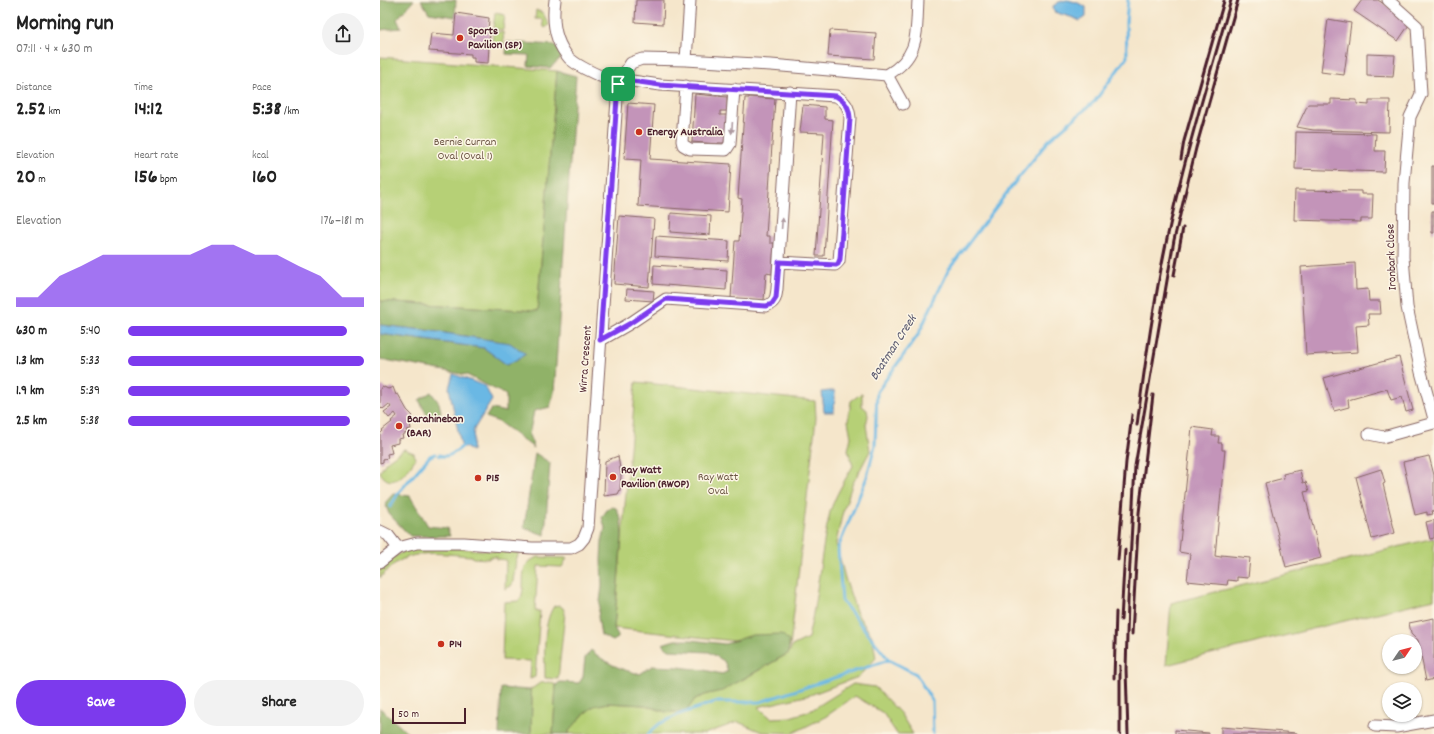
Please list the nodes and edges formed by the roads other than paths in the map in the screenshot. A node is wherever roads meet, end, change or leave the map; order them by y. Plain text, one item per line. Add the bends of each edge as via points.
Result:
1 (555, 0) edge
2 (690, 0) edge
3 (918, 0) edge
4 (1388, 0) edge
5 (686, 60) junction
6 (887, 75) junction
7 (618, 84) junction
8 (686, 86) junction
9 (734, 89) junction
10 (790, 92) junction
11 (903, 104) dead end
12 (779, 262) junction
13 (600, 340) junction
14 (1434, 418) edge
15 (1434, 424) edge
16 (1369, 434) dead end
17 (380, 531) edge
18 (398, 548) junction
19 (380, 562) edge
20 (1434, 720) edge
21 (1375, 726) dead end

1 - 7 street via 554,29 570,58 580,66
2 - 5 street
3 - 6 street via 916,40 909,57
4 - 14 street, Ironbark Close via 1417,26 1421,94 1410,117 1404,183 1403,257 1407,307 1420,372
5 - 6 street
5 - 7 street via 642,58 631,63
6 - 11 street
7 - 8 street via 632,81
7 - 13 street, Wirra Crescent
8 - 9 street
9 -> 8 street via 728,148 690,149 683,145 682,141
9 - 10 street
12 -> 10 street
10 - 12 street via 836,96 847,104 850,126 839,261 836,265
12 - 13 street via 776,298 772,304 766,306 666,299
13 - 18 street, Wirra Crescent via 588,528 579,544 563,549 431,542
15 - 16 street via 1383,437
17 - 18 street via 388,535
18 - 19 street, Wirra Crescent
20 - 21 street via 1396,727

